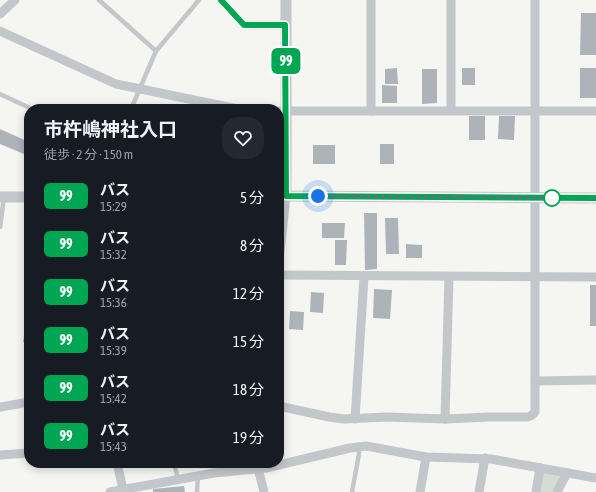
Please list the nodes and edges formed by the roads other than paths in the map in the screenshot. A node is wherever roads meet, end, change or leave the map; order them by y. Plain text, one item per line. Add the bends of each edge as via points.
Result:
1 (15, 0) edge
2 (99, 0) edge
3 (199, 0) edge
4 (221, 0) edge
5 (286, 0) edge
6 (371, 0) edge
7 (451, 0) edge
8 (535, 0) edge
9 (0, 14) edge
10 (285, 25) junction
11 (0, 31) edge
12 (156, 51) junction
13 (139, 89) junction
14 (0, 94) edge
15 (133, 104) edge
16 (213, 104) edge
17 (282, 104) edge
18 (24, 105) edge
19 (451, 110) junction
20 (284, 111) edge
21 (371, 111) junction
22 (536, 111) junction
23 (596, 111) edge
24 (284, 196) edge
25 (2, 197) edge
26 (24, 197) edge
27 (536, 198) junction
28 (596, 198) edge
29 (0, 227) edge
30 (284, 275) edge
31 (364, 277) junction
32 (449, 277) junction
33 (536, 277) junction
34 (596, 277) edge
35 (596, 380) edge
36 (536, 381) junction
37 (24, 403) edge
38 (0, 406) edge
39 (284, 407) edge
40 (355, 419) junction
41 (445, 419) junction
42 (358, 447) junction
43 (24, 453) edge
44 (0, 455) edge
45 (426, 457) junction
46 (485, 458) junction
47 (284, 461) edge
48 (118, 468) edge
49 (175, 468) edge
50 (245, 468) edge
51 (258, 468) edge
52 (540, 468) junction
53 (568, 473) junction
54 (198, 476) junction
55 (596, 478) edge
56 (178, 479) junction
57 (123, 489) junction
58 (110, 492) edge
59 (197, 492) edge
60 (264, 492) edge
61 (352, 492) edge
62 (420, 492) edge
63 (479, 492) edge
64 (536, 492) edge
65 (558, 492) edge

1 - 9 street
2 - 12 lane
3 - 12 lane
4 - 10 street via 244,25
5 - 10 street
6 - 21 street
7 - 19 street
8 - 22 street
10 - 17 street
11 - 13 street via 116,84
12 - 13 lane
13 - 15 lane
13 - 16 street
14 - 18 lane
19 - 21 street
19 - 22 street
20 - 21 street
22 - 23 street
22 - 27 street
24 - 27 street
25 - 26 street
25 - 29 lane
27 - 28 street
27 - 33 street
30 - 31 street
31 - 32 street
31 - 40 street
32 - 33 street
32 - 41 street
33 - 34 street
33 - 36 street
35 - 36 street
36 - 41 street via 535,412 528,417
37 - 38 street
39 - 40 street via 329,417
40 - 41 street
42 - 45 street via 371,446
42 - 47 street
42 - 61 lane
43 - 44 street
45 - 46 street
45 - 62 street
46 - 52 street
46 - 63 street
48 - 57 street
49 - 56 lane
50 - 54 street
51 - 60 street
52 - 53 street
52 - 64 street
53 - 55 street
53 - 65 street
54 - 56 street
54 - 59 lane
56 - 57 street
57 - 58 street

